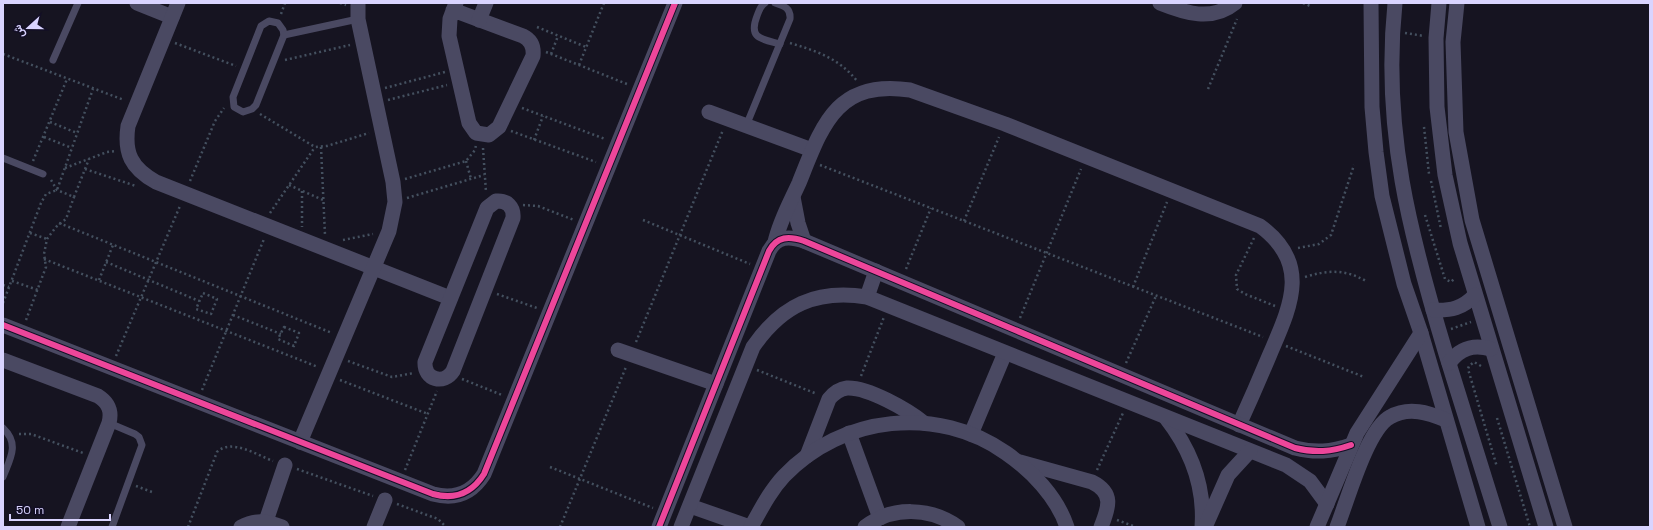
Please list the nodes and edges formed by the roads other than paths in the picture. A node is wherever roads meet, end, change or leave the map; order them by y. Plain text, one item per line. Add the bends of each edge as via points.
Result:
1 (78, 3) edge
2 (137, 3) edge
3 (178, 3) edge
4 (358, 3) edge
5 (486, 3) edge
6 (675, 3) edge
7 (765, 3) edge
8 (775, 3) edge
9 (1160, 3) edge
10 (1371, 3) edge
11 (1395, 3) edge
12 (1439, 3) edge
13 (1457, 3) edge
14 (454, 7) edge
15 (1236, 10) edge
16 (172, 17) junction
17 (358, 19) junction
18 (479, 20) junction
19 (284, 35) junction
20 (781, 42) junction
21 (53, 60) dead end
22 (709, 112) dead end
23 (746, 126) junction
24 (1397, 152) junction
25 (810, 155) junction
26 (1376, 155) junction
27 (3, 158) edge
28 (43, 174) road end
29 (793, 196) junction
30 (804, 241) junction
31 (775, 242) junction
32 (374, 268) junction
33 (876, 271) junction
34 (1475, 295) junction
35 (866, 297) junction
36 (450, 298) junction
37 (955, 304) junction
38 (1433, 310) junction
39 (3, 325) edge
40 (945, 329) junction
41 (1421, 333) junction
42 (734, 340) junction
43 (753, 347) junction
44 (1491, 348) junction
45 (1061, 349) junction
46 (624, 352) road end
47 (1005, 353) junction
48 (3, 360) edge
49 (1449, 363) junction
50 (1051, 371) junction
51 (716, 384) junction
52 (1382, 396) junction
53 (1175, 397) junction
54 (1397, 414) junction
55 (1165, 417) junction
56 (1366, 418) junction
57 (1446, 420) junction
58 (924, 423) junction
59 (109, 424) junction
60 (1382, 424) junction
61 (1239, 425) junction
62 (3, 428) edge
63 (849, 433) junction
64 (971, 434) junction
65 (300, 442) junction
66 (1351, 445) junction
67 (690, 449) junction
68 (1250, 451) junction
69 (710, 456) junction
70 (807, 456) junction
71 (1018, 461) junction
72 (285, 465) road end
73 (3, 476) edge
74 (1554, 487) junction
75 (1536, 494) junction
76 (385, 500) road end
77 (1327, 504) junction
78 (690, 506) junction
79 (880, 518) junction
80 (266, 521) junction
81 (1103, 522) edge
82 (1064, 526) edge
83 (68, 527) edge
84 (112, 527) edge
85 (241, 527) edge
86 (282, 527) edge
87 (374, 527) edge
88 (659, 527) edge
89 (681, 527) edge
90 (751, 527) edge
91 (865, 527) edge
92 (958, 527) edge
93 (1202, 527) edge
94 (1205, 527) edge
95 (1317, 527) edge
96 (1337, 527) edge
97 (1478, 527) edge
98 (1500, 527) edge
99 (1546, 527) edge
100 (1565, 527) edge

1 - 21 lane
2 - 16 street
3 - 16 street
4 - 17 street
5 - 18 street
6 - 65 street via 484,474 471,489 462,494 442,497
7 - 20 lane via 761,6 753,30 758,37
8 - 20 lane via 786,7 790,14
9 - 15 street via 1197,15 1214,14 1230,8
10 - 26 street via 1372,107
11 - 24 street via 1402,30 1393,108
12 - 34 street via 1436,38 1437,107 1445,175
13 - 74 street via 1453,42 1456,132 1472,220
14 - 18 street
14 - 18 street via 448,36 469,123 479,134 495,132 499,127 533,56 533,46 528,38
16 - 32 street via 128,126 128,153 134,165 156,182 302,240 326,246
17 - 19 lane
17 - 32 street via 393,182 395,202 389,231
19 - 19 lane via 278,23 273,21 261,26 233,97 234,107 243,112 252,110
20 - 23 lane
22 - 23 street
23 - 25 street
24 - 26 street
24 - 38 street via 1413,240
25 - 29 street
25 - 61 street via 820,131 831,114 845,102 862,92 894,87 910,90 1004,124 1260,226 1270,233 1283,249 1290,264 1293,280 1289,311
26 - 41 street via 1392,240
27 - 28 lane
29 - 30 street
29 - 31 street via 780,223
30 - 31 street via 788,237
30 - 33 street
31 - 42 street via 769,251
32 - 36 street
32 - 65 street
33 - 35 street
33 - 37 street
34 - 38 street via 1469,302 1457,308
34 - 44 street
35 - 40 street
35 - 43 street via 848,294 829,295 793,307 764,331
36 - 36 street via 425,362 429,375 446,377 485,290 513,218 512,207 502,201 487,208
37 - 40 street
37 - 45 street
38 - 49 street
39 - 65 street
40 - 47 street
41 - 52 street
41 - 57 street
42 - 43 street
42 - 51 street
43 - 69 street
44 - 49 street via 1472,347 1463,350
44 - 75 street
45 - 50 street
45 - 53 street
46 - 51 street
47 - 50 street
47 - 64 street
48 - 59 street via 98,396 108,404
49 - 98 street
50 - 55 street
51 - 67 street
52 - 54 street
52 - 56 street
53 - 55 street
53 - 61 street
54 - 57 street via 1428,412
54 - 60 street
55 - 68 street
55 - 93 street via 1186,447 1194,464 1202,500
56 - 60 street
56 - 66 street
57 - 97 street
58 - 63 street via 899,422
58 - 64 street
58 - 70 street via 891,402 855,389 840,390 829,399
59 - 83 street
59 - 84 lane via 135,434 141,440 142,449
60 - 96 street via 1367,448
61 - 66 street via 1309,452 1338,450
62 - 73 lane via 10,435 13,444 12,454
63 - 70 street
63 - 79 street
64 - 71 street via 996,446
66 - 77 street
67 - 69 street
67 - 88 street
68 - 77 street via 1298,472 1310,481
68 - 94 street via 1228,475
69 - 78 street
70 - 90 street via 784,476 766,500
71 - 81 street via 1100,486 1108,501
71 - 82 street via 1037,479 1053,500
72 - 80 street
74 - 75 street
74 - 100 street
75 - 99 street
76 - 87 street
77 - 95 street
78 - 89 street
78 - 90 street
79 - 91 street
79 - 92 street via 916,512 940,517
80 - 85 street
80 - 86 street

